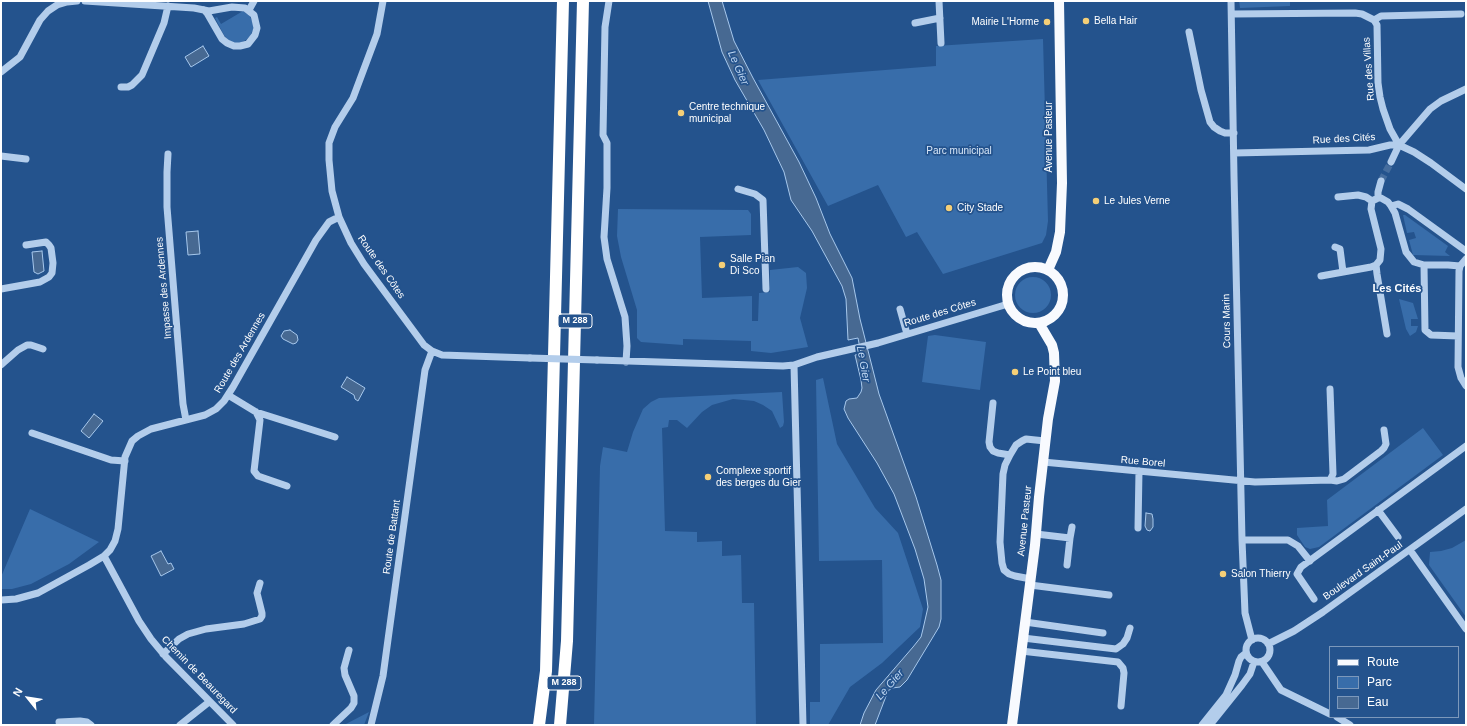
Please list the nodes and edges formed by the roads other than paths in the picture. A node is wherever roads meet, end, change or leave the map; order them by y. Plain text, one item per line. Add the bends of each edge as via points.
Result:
1 (77, 1) edge
2 (85, 1) edge
3 (254, 1) edge
4 (383, 1) edge
5 (563, 1) edge
6 (583, 1) edge
7 (609, 1) edge
8 (939, 1) edge
9 (1060, 1) edge
10 (1231, 1) edge
11 (168, 6) junction
12 (204, 10) junction
13 (249, 10) junction
14 (1232, 14) junction
15 (1461, 14) dead end
16 (940, 18) junction
17 (1374, 20) junction
18 (915, 22) dead end
19 (1189, 32) dead end
20 (941, 43) dead end
21 (1, 72) edge
22 (121, 87) dead end
23 (1466, 89) edge
24 (1234, 133) junction
25 (1399, 145) junction
26 (1234, 153) junction
27 (168, 154) dead end
28 (1, 156) edge
29 (26, 159) dead end
30 (1391, 162) tunnel mouth
31 (1381, 181) tunnel mouth
32 (738, 188) dead end
33 (1466, 189) edge
34 (1338, 197) dead end
35 (1375, 200) junction
36 (1391, 206) junction
37 (339, 218) junction
38 (26, 245) dead end
39 (1335, 247) dead end
40 (1466, 252) edge
41 (1466, 259) edge
42 (1376, 265) junction
43 (1424, 265) junction
44 (1460, 266) junction
45 (1048, 270) junction
46 (1343, 272) junction
47 (1321, 276) dead end
48 (1, 289) edge
49 (766, 289) dead end
50 (1008, 304) junction
51 (900, 309) dead end
52 (1039, 323) junction
53 (1462, 323) edge
54 (906, 334) junction
55 (1387, 334) dead end
56 (1458, 336) junction
57 (43, 349) dead end
58 (432, 351) junction
59 (626, 362) junction
60 (1, 365) edge
61 (794, 365) junction
62 (1466, 386) edge
63 (1330, 389) dead end
64 (228, 395) junction
65 (993, 404) dead end
66 (256, 412) junction
67 (186, 420) junction
68 (1384, 430) dead end
69 (32, 433) dead end
70 (335, 437) dead end
71 (1045, 441) junction
72 (1466, 446) edge
73 (1010, 455) junction
74 (125, 461) junction
75 (1043, 462) junction
76 (1139, 471) junction
77 (1242, 480) junction
78 (1330, 480) junction
79 (287, 486) dead end
80 (1466, 508) edge
81 (1378, 510) junction
82 (1072, 526) dead end
83 (1138, 528) dead end
84 (1036, 534) junction
85 (1398, 537) dead end
86 (1070, 538) junction
87 (1242, 540) junction
88 (1410, 550) junction
89 (104, 556) junction
90 (1310, 561) junction
91 (1067, 565) dead end
92 (1030, 582) junction
93 (260, 583) dead end
94 (1108, 595) dead end
95 (1314, 599) dead end
96 (1, 600) edge
97 (1025, 622) junction
98 (1130, 628) dead end
99 (1466, 629) edge
100 (1103, 632) dead end
101 (1023, 638) junction
102 (1252, 640) junction
103 (1268, 644) junction
104 (349, 650) dead end
105 (1021, 651) junction
106 (1246, 653) junction
107 (163, 654) junction
108 (1254, 662) junction
109 (1262, 662) junction
110 (209, 702) junction
111 (1121, 706) dead end
112 (1329, 714) edge
113 (1338, 718) edge
114 (59, 722) dead end
115 (91, 725) edge
116 (180, 725) edge
117 (233, 725) edge
118 (333, 725) edge
119 (371, 725) edge
120 (539, 725) edge
121 (560, 725) edge
122 (803, 725) edge
123 (1012, 725) edge
124 (1202, 725) edge
125 (1210, 725) edge
126 (1350, 725) edge

1 - 21 street via 57,5 48,11 40,20 20,57
2 - 11 street
3 - 13 street
4 - 37 street, Route des Côtes via 377,34 367,62 353,98 329,143 332,191
5 - 120 highway, M 288 via 546,671
6 - 121 highway, M 288 via 567,633
7 - 59 street via 605,34 603,135 607,143 607,188 604,237 607,259 625,317
8 - 16 street
9 - 45 main road, Avenue Pasteur via 1060,232 1056,252
10 - 14 street, Cours Marin
11 - 12 street
11 - 22 street via 164,23 142,75 132,85
12 - 13 street via 238,6
12 - 13 street via 222,39 234,46 248,44 258,28 254,15
14 - 17 street via 1355,13
14 - 24 street, Cours Marin
15 - 17 street via 1381,16
16 - 18 street
16 - 20 street
17 - 25 street, Rue des Villas via 1377,25 1378,83 1382,109
19 - 24 street via 1210,122 1225,134
23 - 25 street via 1441,101 1430,110
24 - 26 street, Cours Marin
25 - 26 street, Rue des Cités via 1369,150
25 - 30 street
25 - 33 street via 1425,159
26 - 77 street, Cours Marin
27 - 67 street, Impasse des Ardennes via 167,207
28 - 29 street
31 - 35 street
32 - 49 street via 763,200
34 - 35 street via 1358,195
35 - 36 street via 1384,199
35 - 42 street via 1372,213 1381,249 1380,260
36 - 40 street via 1398,204 1408,209
36 - 43 street via 1406,252 1414,262
37 - 58 street, Route des Côtes via 364,264 424,345
37 - 64 street, Route des Ardennes via 329,222 316,240
38 - 48 street via 46,242 49,245 53,263 52,273 40,282
39 - 46 street via 1340,249
41 - 44 street
42 - 46 street
42 - 55 street
43 - 44 street
43 - 56 street via 1425,330 1431,336
44 - 53 street
45 - 50 main road via 1032,268 1016,275 1007,291
45 - 52 main road via 1056,276 1060,284 1062,301 1054,315
46 - 47 street
50 - 52 main road via 1022,320
50 - 54 street, Route des Côtes
51 - 54 street
52 - 71 main road, Avenue Pasteur via 1052,345 1055,360 1055,381
53 - 56 street
54 - 61 street, Route des Côtes
56 - 62 street via 1458,373
57 - 60 street via 27,345
58 - 59 street, Route des Côtes, bridge via 442,355
58 - 119 street, Route de Battant via 425,370 383,676
59 - 61 street, Route des Côtes
61 - 122 street
63 - 78 street via 1333,474
64 - 66 street
64 - 67 street, Route des Ardennes via 216,409
65 - 73 street via 990,447 998,453
66 - 70 street
66 - 79 street via 260,420 254,471 258,476
67 - 74 street, Route des Ardennes via 151,429 138,436 128,448
68 - 78 street, Rue Borel via 1386,444 1382,451 1344,479
69 - 74 street via 111,460
71 - 73 street via 1022,441
71 - 75 main road, Avenue Pasteur
72 - 81 street
73 - 92 street via 1003,474 1000,542 1002,563 1004,570 1009,574
74 - 89 street, Route des Ardennes via 118,529 115,541
75 - 76 street, Rue Borel
75 - 84 main road, Avenue Pasteur
76 - 77 street, Rue Borel
76 - 83 street
77 - 78 street, Rue Borel
77 - 87 street, Cours Marin
80 - 88 street, Boulevard Saint-Paul
81 - 85 street
81 - 90 street
82 - 86 street
84 - 86 street
84 - 92 main road, Avenue Pasteur
86 - 91 street
87 - 90 street via 1288,540 1298,546
87 - 102 street, Cours Marin via 1245,613
88 - 99 street
88 - 103 street, Boulevard Saint-Paul via 1323,612
89 - 96 street, Route des Ardennes via 38,593
89 - 107 street, Chemin de Beauregard via 139,620
90 - 95 street via 1301,567 1297,574
92 - 94 street
92 - 97 main road, Avenue Pasteur
93 - 107 street via 257,593 262,613 260,619 188,634
97 - 100 street
97 - 101 main road, Avenue Pasteur
98 - 101 street via 1123,644 1116,649
101 - 105 main road, Avenue Pasteur
102 - 103 street via 1264,639
102 - 106 street via 1247,646
103 - 109 street via 1270,653
104 - 118 street via 344,668 354,702
105 - 111 street via 1118,662 1124,673
105 - 123 main road, Avenue Pasteur
106 - 108 street
106 - 124 street via 1239,661 1226,695
107 - 110 street, Chemin de Beauregard
108 - 109 street
108 - 125 street via 1250,674
109 - 112 street via 1281,690
110 - 116 street
110 - 117 street, Chemin de Beauregard
113 - 126 street
114 - 115 street via 80,721

